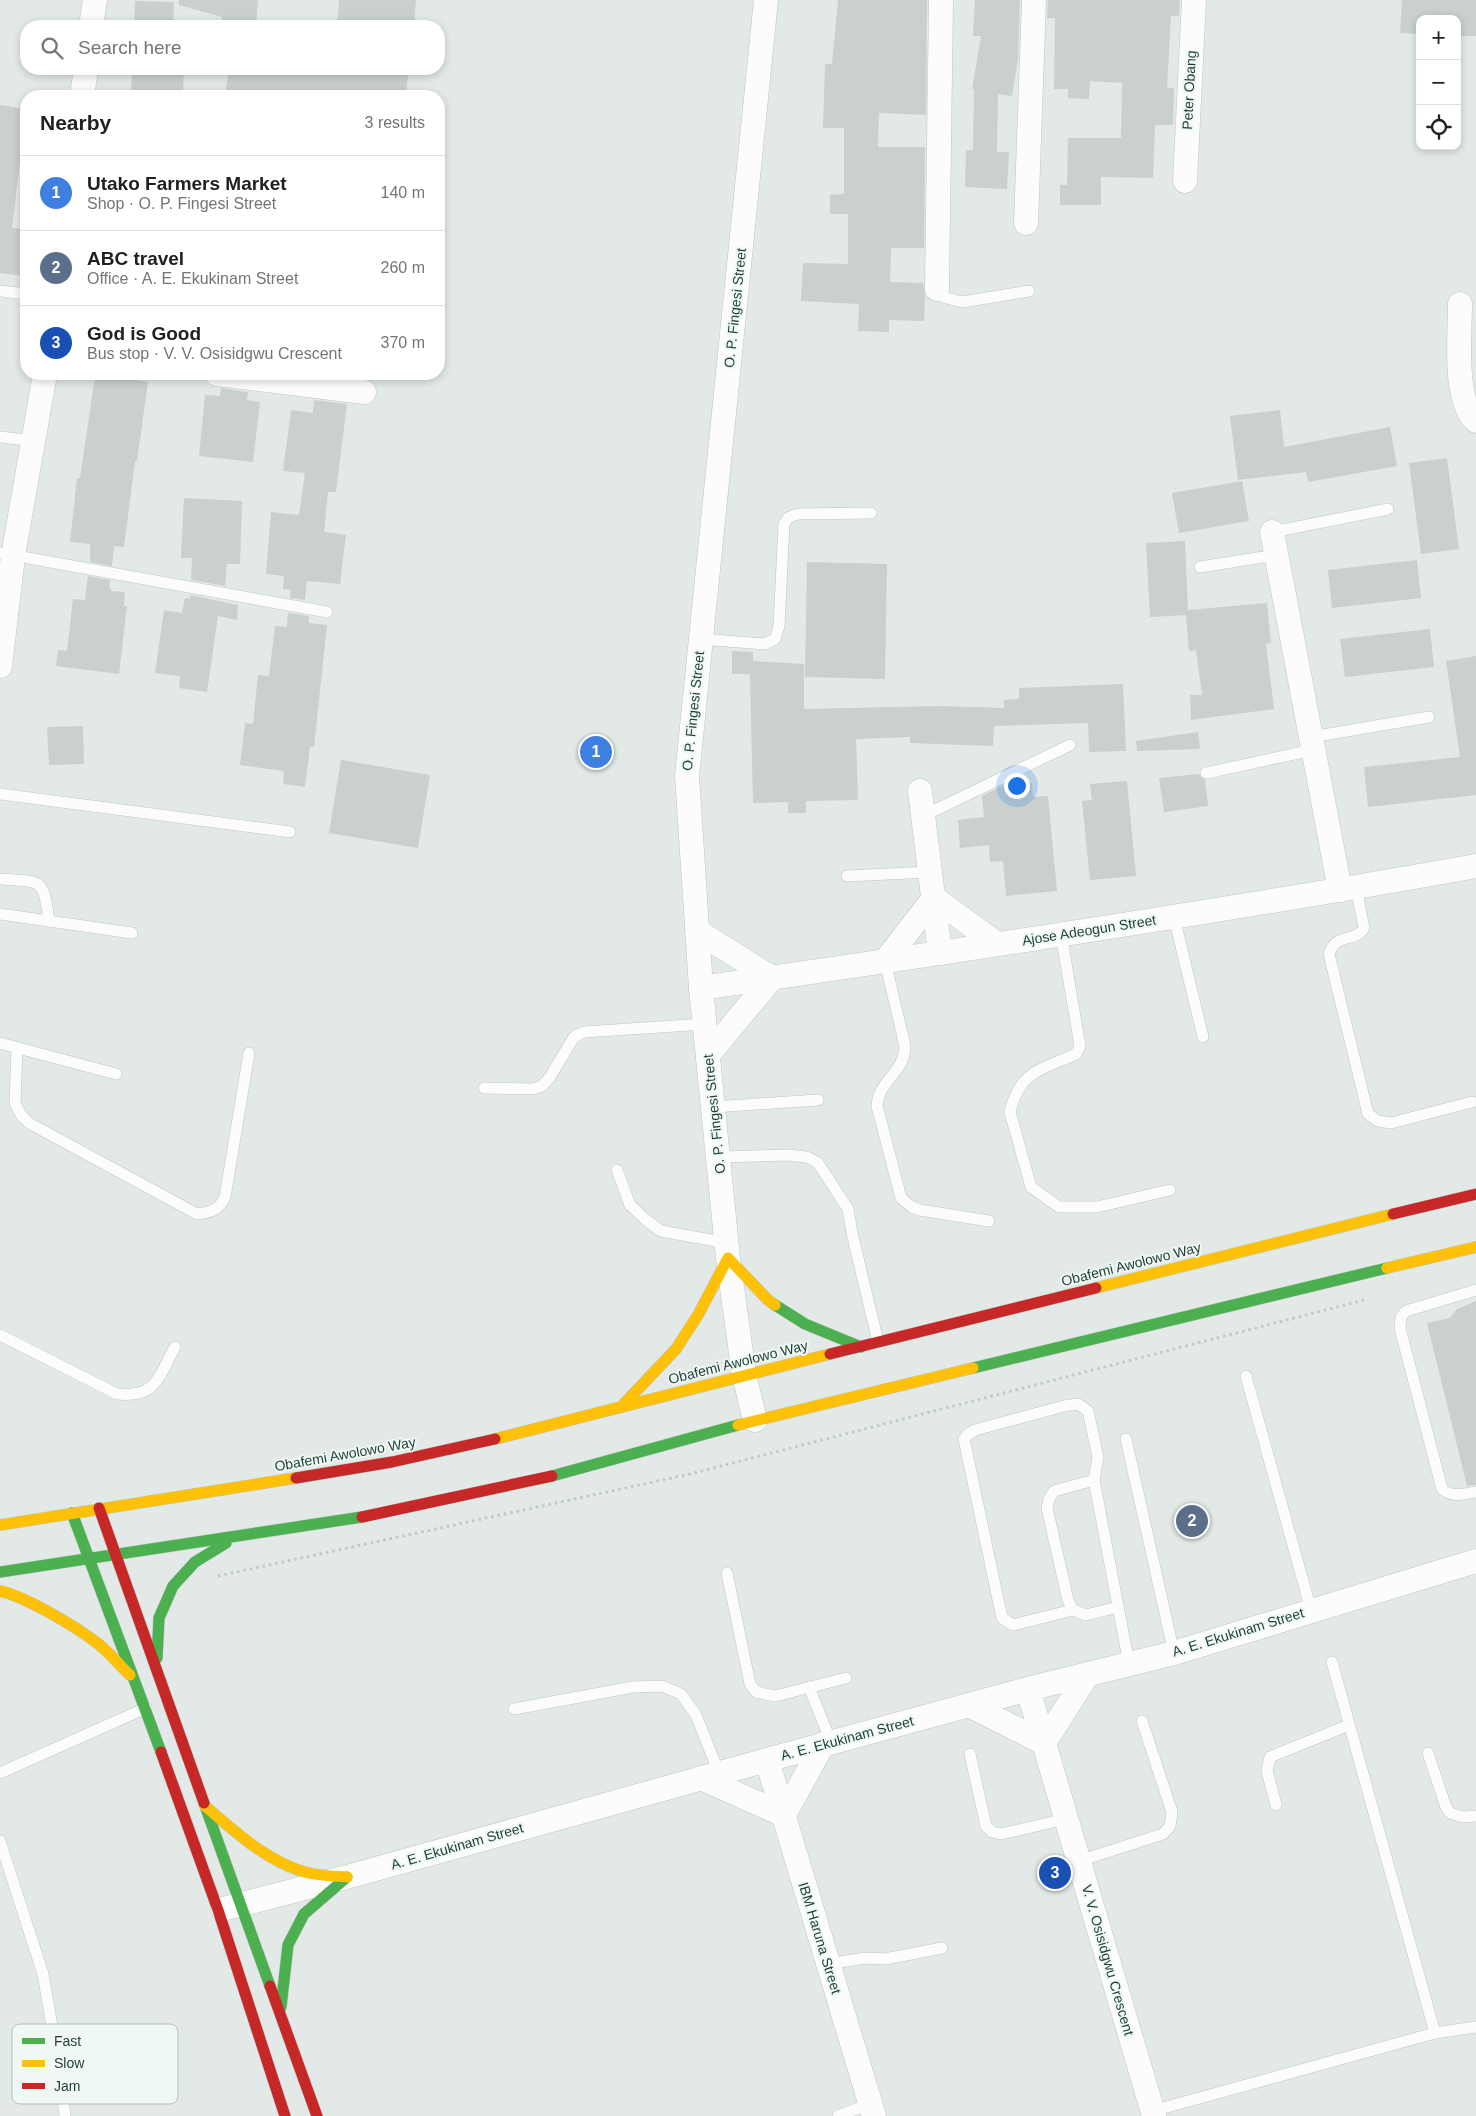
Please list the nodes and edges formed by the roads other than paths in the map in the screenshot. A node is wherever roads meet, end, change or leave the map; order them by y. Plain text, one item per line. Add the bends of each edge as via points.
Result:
1 (95, 0) edge
2 (766, 0) edge
3 (941, 0) edge
4 (1034, 0) edge
5 (1194, 0) edge
6 (92, 20) edge
7 (85, 75) edge
8 (83, 90) edge
9 (1185, 181) dead end
10 (1026, 223) dead end
11 (937, 288) joint
12 (0, 291) edge
13 (1029, 291) dead end
14 (20, 293) edge
15 (1460, 304) dead end
16 (44, 380) edge
17 (266, 380) edge
18 (364, 392) dead end
19 (1476, 421) edge
20 (0, 437) edge
21 (34, 441) junction
22 (1388, 509) dead end
23 (871, 513) dead end
24 (1272, 532) joint
25 (7, 555) edge
26 (1276, 555) junction
27 (1200, 568) dead end
28 (327, 612) dead end
29 (701, 639) junction
30 (0, 666) edge
31 (1429, 717) dead end
32 (1312, 744) junction
33 (1070, 745) dead end
34 (1206, 773) dead end
35 (920, 790) dead end
36 (0, 794) edge
37 (923, 816) junction
38 (290, 832) dead end
39 (1476, 866) edge
40 (930, 872) junction
41 (847, 876) dead end
42 (0, 879) edge
43 (1348, 889) junction
44 (934, 898) junction
45 (0, 914) edge
46 (1174, 916) junction
47 (50, 921) junction
48 (697, 931) junction
49 (132, 933) dead end
50 (1060, 934) junction
51 (997, 944) junction
52 (940, 953) junction
53 (885, 962) junction
54 (772, 978) junction
55 (701, 988) junction
56 (705, 1024) junction
57 (1203, 1038) dead end
58 (0, 1043) edge
59 (17, 1048) junction
60 (249, 1053) dead end
61 (708, 1055) junction
62 (116, 1074) dead end
63 (484, 1088) dead end
64 (818, 1100) dead end
65 (1472, 1102) dead end
66 (713, 1107) junction
67 (718, 1157) junction
68 (617, 1170) dead end
69 (1170, 1190) dead end
70 (1476, 1194) edge
71 (989, 1221) dead end
72 (1476, 1247) edge
73 (727, 1250) junction
74 (1476, 1290) edge
75 (0, 1335) edge
76 (878, 1342) junction
77 (175, 1347) dead end
78 (861, 1347) junction
79 (744, 1375) junction
80 (1246, 1376) dead end
81 (621, 1407) junction
82 (755, 1420) junction
83 (1126, 1438) dead end
84 (1094, 1480) junction
85 (1476, 1492) edge
86 (99, 1508) junction
87 (72, 1513) junction
88 (0, 1525) edge
89 (234, 1538) junction
90 (115, 1554) junction
91 (88, 1558) junction
92 (1476, 1561) edge
93 (0, 1572) edge
94 (727, 1573) dead end
95 (0, 1591) edge
96 (1118, 1607) junction
97 (1073, 1610) junction
98 (1311, 1610) junction
99 (1174, 1652) junction
100 (1332, 1662) dead end
101 (1129, 1664) junction
102 (156, 1672) junction
103 (1088, 1674) junction
104 (846, 1678) dead end
105 (135, 1680) junction
106 (809, 1687) junction
107 (1028, 1689) junction
108 (969, 1705) junction
109 (146, 1708) junction
110 (514, 1709) dead end
111 (1142, 1721) dead end
112 (1349, 1725) junction
113 (827, 1743) junction
114 (1044, 1743) junction
115 (1428, 1753) dead end
116 (970, 1754) dead end
117 (767, 1760) junction
118 (0, 1773) edge
119 (710, 1776) junction
120 (1276, 1805) dead end
121 (205, 1806) junction
122 (784, 1815) junction
123 (1476, 1816) edge
124 (1066, 1819) junction
125 (0, 1841) edge
126 (1079, 1861) junction
127 (347, 1878) junction
128 (241, 1905) junction
129 (218, 1910) junction
130 (942, 1948) dead end
131 (828, 1964) junction
132 (280, 2017) junction
133 (52, 2024) edge
134 (1476, 2027) edge
135 (1436, 2033) junction
136 (872, 2110) edge
137 (1153, 2114) edge
138 (285, 2116) edge
139 (317, 2116) edge
140 (838, 2116) edge

1 - 6 street
2 - 29 street, O. P. Fingesi Street
3 - 11 street
4 - 10 street
5 - 9 street, Peter Obang
7 - 8 street
11 - 13 lane via 943,297 962,302
12 - 14 lane
15 - 19 street via 1464,404
16 - 21 street
17 - 18 street
20 - 21 lane
21 - 25 street
22 - 24 lane
23 - 29 lane via 797,514 788,518 784,524 779,626 775,639 765,644
24 - 26 street
25 - 28 lane
25 - 30 street
26 - 27 lane
26 - 32 street
29 - 48 street, O. P. Fingesi Street via 687,776
31 - 32 lane
32 - 34 lane
32 - 43 street
33 - 37 lane
35 - 37 street
36 - 38 lane
37 - 40 street
39 - 43 street, Ajose Adeogun Street
40 - 41 lane
40 - 44 street
42 - 47 lane via 33,881 40,885 45,892
43 - 46 street, Ajose Adeogun Street
43 - 65 lane via 1364,928 1361,933 1337,940 1329,954 1368,1114 1378,1122 1391,1123
44 - 51 street
44 - 52 street
44 - 53 street
45 - 47 lane
46 - 50 street, Ajose Adeogun Street
46 - 57 lane
47 - 49 lane
48 - 54 street
48 - 55 street, O. P. Fingesi Street
50 - 51 street, Ajose Adeogun Street
50 - 69 lane via 1080,1046 1076,1054 1032,1073 1012,1103 1010,1112 1031,1187 1059,1208 1096,1207
51 - 52 street, Ajose Adeogun Street
52 - 53 street, Ajose Adeogun Street
53 - 54 street, Ajose Adeogun Street
53 - 71 lane via 905,1056 894,1076 881,1089 877,1106 901,1198 912,1208
54 - 55 street, Ajose Adeogun Street
54 - 61 street
55 - 56 street, O. P. Fingesi Street
56 - 61 street, O. P. Fingesi Street
56 - 63 lane via 584,1032 574,1037 542,1086 533,1089
58 - 59 lane
59 - 60 lane via 15,1103 29,1123 197,1214 210,1213 220,1207 225,1197
59 - 62 lane
61 - 66 street, O. P. Fingesi Street
64 - 66 lane
66 - 67 street, O. P. Fingesi Street
67 - 73 street, O. P. Fingesi Street
67 - 76 lane via 788,1155 818,1162 848,1209
68 - 73 lane via 630,1205 661,1231
70 - 76 main road, Obafemi Awolowo Way
72 - 82 main road
73 - 78 main road via 768,1300 806,1324
73 - 79 street, O. P. Fingesi Street
73 - 81 main road via 698,1315 676,1349
74 - 85 lane via 1406,1311 1401,1317 1400,1328 1442,1489 1455,1495
75 - 77 lane via 117,1394 134,1396 153,1388
76 - 78 main road, Obafemi Awolowo Way
78 - 79 main road, Obafemi Awolowo Way
79 - 81 main road, Obafemi Awolowo Way
79 - 82 street, O. P. Fingesi Street
80 - 98 lane
81 - 86 main road, Obafemi Awolowo Way via 529,1432 392,1462
82 - 89 main road via 550,1476 467,1495 348,1520
83 - 99 lane
84 - 96 lane
84 - 97 lane via 1054,1491 1047,1508
84 - 97 lane via 1098,1457 1088,1411 1078,1404 975,1430 964,1439 1002,1618 1013,1625
86 - 87 main road, Obafemi Awolowo Way
86 - 90 main road
87 - 88 main road, Obafemi Awolowo Way
87 - 91 main road
89 - 90 main road
89 - 102 main road via 195,1562 173,1586 159,1618
90 - 91 main road
90 - 102 main road
91 - 93 main road
91 - 105 main road
92 - 98 street, A. E. Ekukinam Street
94 - 106 lane via 750,1684 756,1692 775,1696
95 - 105 main road via 38,1607 94,1640
96 - 97 lane via 1086,1615
96 - 101 lane
98 - 99 street, A. E. Ekukinam Street
99 - 101 street, A. E. Ekukinam Street
100 - 112 lane
101 - 103 street, A. E. Ekukinam Street
102 - 121 main road
103 - 107 street, A. E. Ekukinam Street
103 - 114 street
104 - 106 lane
105 - 109 main road
106 - 113 lane
107 - 108 street, A. E. Ekukinam Street
107 - 114 street, V. V. Osisidgwu Crescent
108 - 113 street, A. E. Ekukinam Street
108 - 114 street
109 - 118 lane
109 - 129 main road
110 - 119 lane via 633,1687 662,1686 681,1694 696,1715
111 - 126 lane via 1172,1812 1170,1826 1163,1834
112 - 120 lane via 1270,1757 1267,1771
112 - 135 lane
113 - 117 street, A. E. Ekukinam Street
113 - 122 street
114 - 124 street, V. V. Osisidgwu Crescent
115 - 123 lane via 1450,1813
116 - 124 lane via 986,1826 992,1832 1001,1834
117 - 119 street, A. E. Ekukinam Street
117 - 122 street, IBM Haruna Street
119 - 122 street
119 - 127 street, A. E. Ekukinam Street
121 - 127 main road via 280,1861 307,1873
121 - 128 main road
122 - 131 street, IBM Haruna Street
124 - 126 street, V. V. Osisidgwu Crescent
125 - 133 lane via 43,1974
126 - 137 street, V. V. Osisidgwu Crescent
127 - 128 street, A. E. Ekukinam Street
127 - 132 main road via 304,1914 288,1945
128 - 129 street, A. E. Ekukinam Street
128 - 132 main road
129 - 138 main road
130 - 131 lane via 885,1959 864,1958
131 - 136 street, IBM Haruna Street
132 - 139 main road
134 - 135 lane
135 - 137 lane
136 - 140 lane

